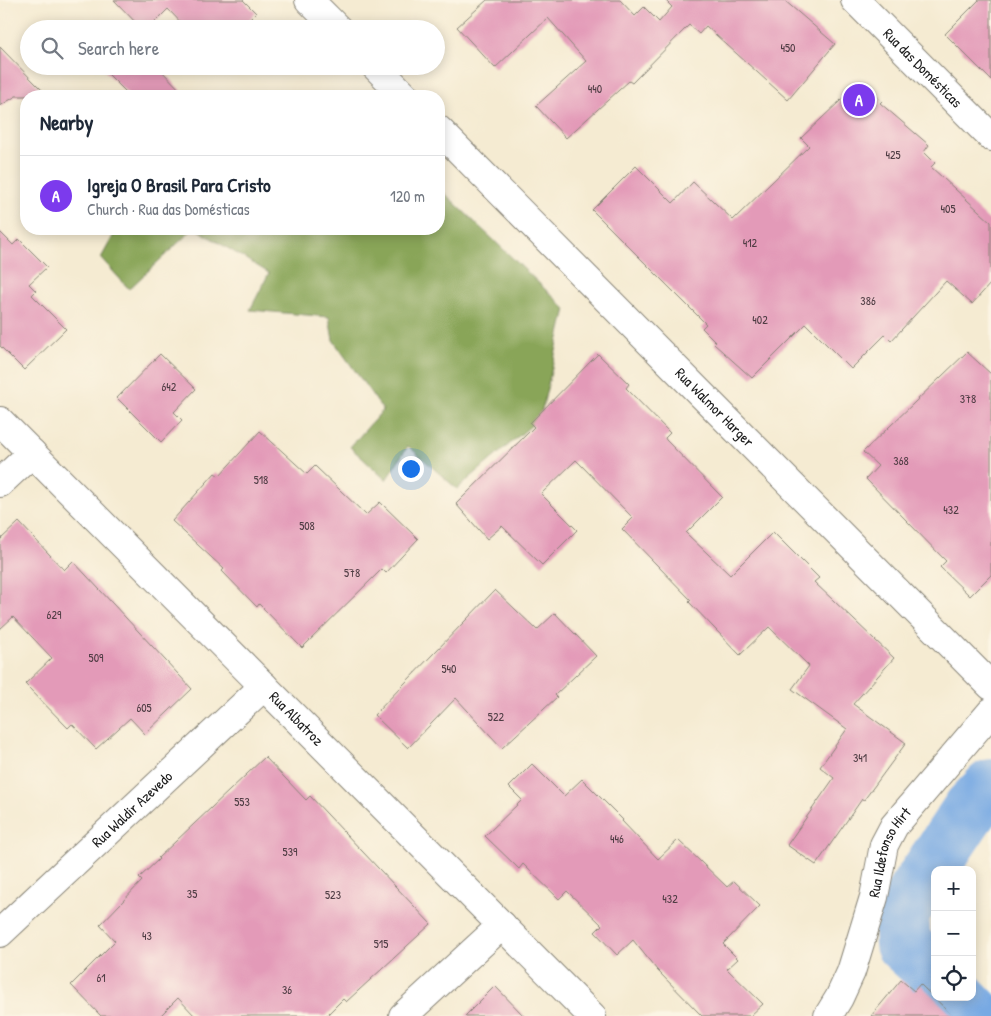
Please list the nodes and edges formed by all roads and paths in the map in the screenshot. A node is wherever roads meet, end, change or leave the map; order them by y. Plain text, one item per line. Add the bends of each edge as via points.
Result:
1 (309, 0) edge
2 (854, 0) edge
3 (329, 20) edge
4 (384, 75) edge
5 (399, 90) edge
6 (445, 136) edge
7 (991, 137) edge
8 (0, 421) edge
9 (32, 453) junction
10 (0, 484) edge
11 (264, 686) junction
12 (991, 686) edge
13 (991, 712) edge
14 (502, 925) junction
15 (0, 932) edge
16 (403, 1016) edge
17 (592, 1016) edge
18 (828, 1016) edge

1 - 3 street
2 - 7 street, Rua das Domésticas
4 - 5 street
6 - 12 street, Rua Walmor Harger
8 - 9 street, Rua Albatroz
9 - 10 street
9 - 11 street, Rua Albatroz
11 - 14 street, Rua Albatroz
11 - 15 street, Rua Waldir Azevedo
13 - 18 street, Rua Ildefonso Hirt via 894,826 884,845 874,898 851,972
14 - 16 street
14 - 17 street, Rua Albatroz

